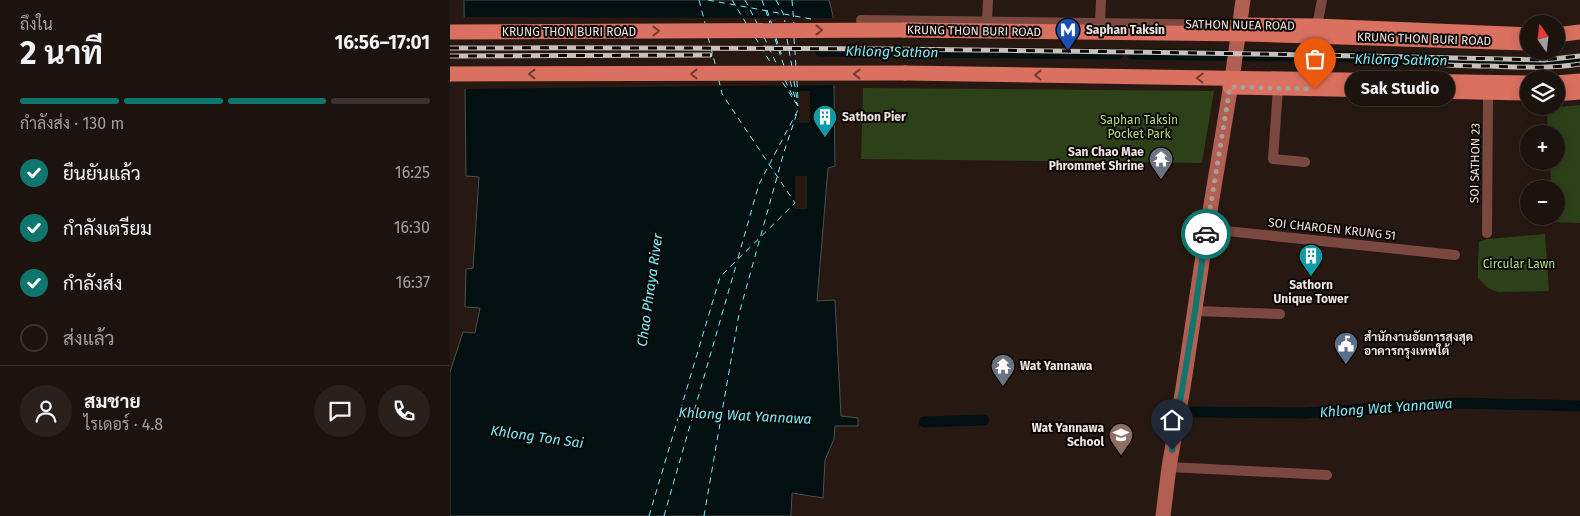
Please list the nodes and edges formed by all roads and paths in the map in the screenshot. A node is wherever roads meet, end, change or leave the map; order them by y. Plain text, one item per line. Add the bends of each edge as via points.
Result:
1 (988, 0) edge
2 (1101, 0) edge
3 (1243, 0) edge
4 (1322, 0) edge
5 (861, 20) dead end
6 (987, 22) junction
7 (1100, 24) junction
8 (1240, 24) junction
9 (1317, 26) junction
10 (450, 32) edge
11 (1580, 32) edge
12 (1565, 34) edge
13 (1520, 35) edge
14 (1520, 42) edge
15 (1565, 43) edge
16 (1580, 43) edge
17 (450, 74) edge
18 (1232, 79) junction
19 (1580, 81) edge
20 (1565, 82) edge
21 (1520, 83) edge
22 (1278, 88) junction
23 (1488, 92) junction
24 (1580, 92) edge
25 (1520, 93) edge
26 (1565, 93) edge
27 (1305, 162) dead end
28 (1207, 229) junction
29 (1487, 233) dead end
30 (1455, 255) dead end
31 (1195, 311) junction
32 (1280, 314) dead end
33 (1169, 467) junction
34 (1327, 475) dead end
35 (1163, 516) edge

1 - 6 street
2 - 7 street
3 - 8 main road
4 - 9 street
5 - 6 street, SATHON NUEA ROAD
6 - 7 street, SATHON NUEA ROAD
7 - 8 street, SATHON NUEA ROAD
8 - 9 main road, SATHON NUEA ROAD
8 - 18 main road
9 - 13 main road, SATHON NUEA ROAD
10 -> 14 main road, KRUNG THON BURI ROAD, bridge via 904,30 1248,34
11 - 12 main road
15 - 16 main road
21 -> 17 main road, bridge via 905,73
18 - 22 main road
18 - 28 main road
19 - 20 main road
22 - 23 main road
22 - 27 street via 1273,159
23 - 25 main road
23 - 29 street, SOI SATHON 23
24 - 26 main road
28 - 30 street, SOI CHAROEN KRUNG 51
28 - 31 main road
31 - 32 street
31 - 33 main road
33 - 34 street
33 - 35 main road

